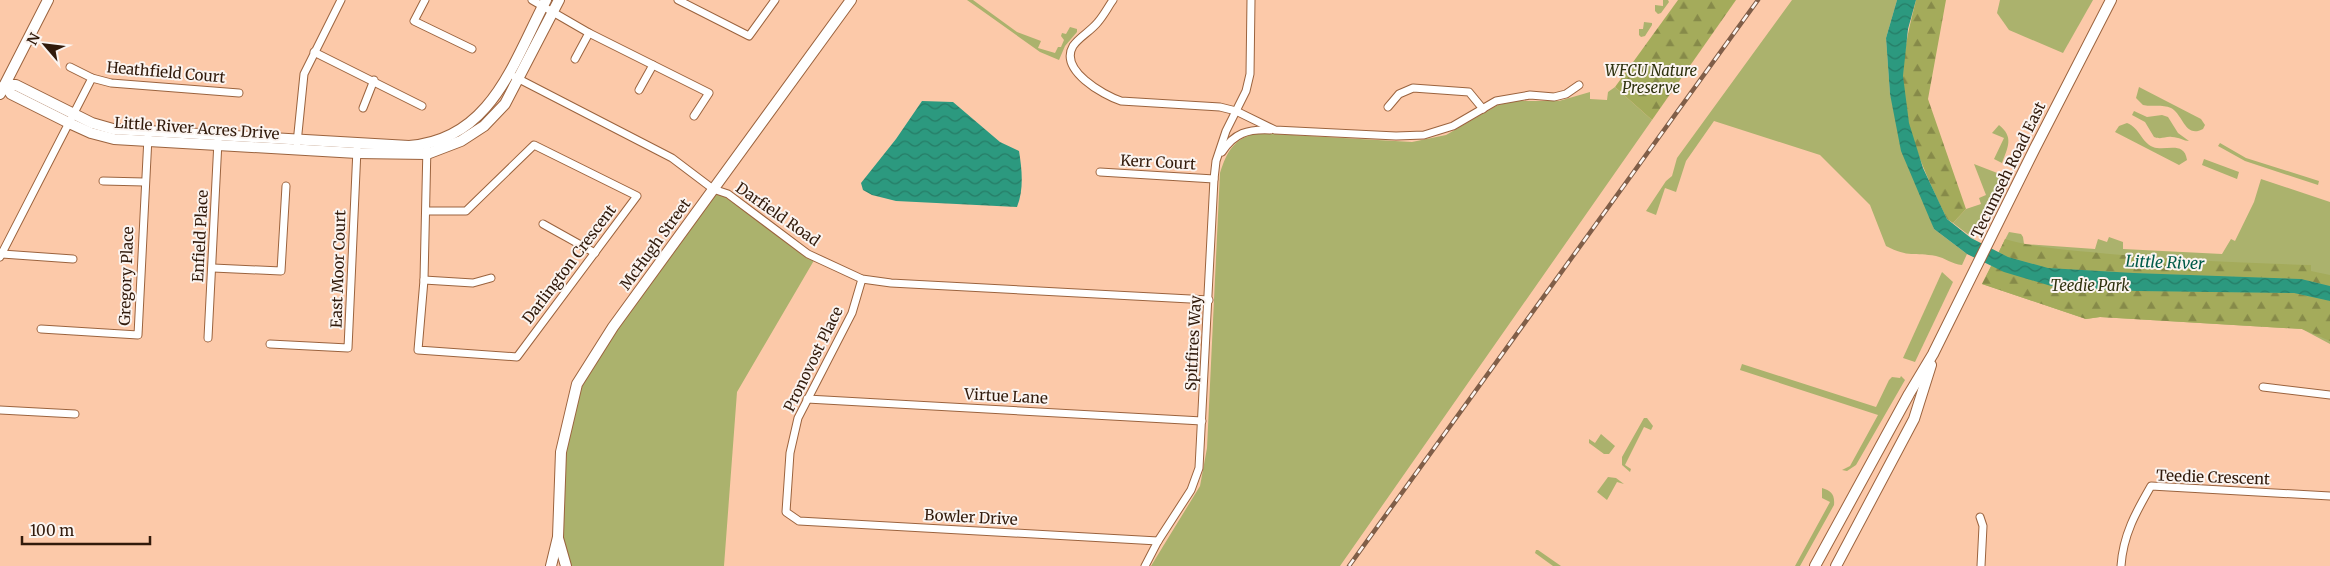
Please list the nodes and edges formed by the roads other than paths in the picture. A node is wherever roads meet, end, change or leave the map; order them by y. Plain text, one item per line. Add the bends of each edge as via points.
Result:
1 (48, 0) edge
2 (341, 0) edge
3 (425, 0) edge
4 (532, 0) edge
5 (559, 0) edge
6 (678, 0) edge
7 (775, 0) edge
8 (851, 0) edge
9 (1113, 0) edge
10 (1251, 0) edge
11 (2111, 0) edge
12 (687, 2) edge
13 (544, 3) edge
14 (552, 12) junction
15 (589, 33) junction
16 (472, 49) dead end
17 (314, 52) junction
18 (575, 59) dead end
19 (653, 65) junction
20 (70, 68) dead end
21 (508, 73) junction
22 (92, 78) junction
23 (518, 78) junction
24 (374, 80) junction
25 (1579, 85) dead end
26 (2, 89) edge
27 (639, 90) dead end
28 (239, 93) dead end
29 (422, 106) dead end
30 (1388, 107) dead end
31 (363, 108) dead end
32 (1483, 109) junction
33 (1236, 111) junction
34 (694, 116) dead end
35 (71, 118) junction
36 (1275, 130) junction
37 (148, 136) junction
38 (218, 141) junction
39 (297, 145) junction
40 (357, 148) junction
41 (427, 149) junction
42 (1216, 161) junction
43 (1100, 172) dead end
44 (1214, 179) junction
45 (103, 181) dead end
46 (144, 182) junction
47 (286, 186) dead end
48 (713, 189) junction
49 (426, 210) junction
50 (544, 224) dead end
51 (595, 253) junction
52 (1, 255) edge
53 (73, 259) dead end
54 (212, 268) junction
55 (491, 278) dead end
56 (862, 279) junction
57 (424, 280) junction
58 (1208, 300) junction
59 (41, 329) dead end
60 (208, 338) dead end
61 (270, 344) dead end
62 (1934, 354) junction
63 (2263, 387) dead end
64 (2330, 394) edge
65 (807, 399) junction
66 (0, 410) edge
67 (75, 414) dead end
68 (1202, 420) junction
69 (2330, 496) edge
70 (786, 512) joint
71 (1980, 517) dead end
72 (558, 537) junction
73 (1158, 541) junction
74 (551, 566) edge
75 (566, 566) edge
76 (1144, 566) edge
77 (1815, 566) edge
78 (1836, 566) edge
79 (1981, 566) edge
80 (2121, 566) edge

1 - 26 main road
2 - 17 street
3 - 16 street via 414,21
4 - 13 street
5 - 14 main road, Little River Acres Drive
6 - 12 street
7 - 12 street via 749,36
8 - 48 main road, McHugh Street
9 - 33 street via 1097,23 1073,46 1070,55 1073,66 1088,83 1106,96 1121,101 1220,107
10 - 33 street, Spitfires Way via 1250,74 1246,92
11 - 62 main road, Tecumseh Road East
13 - 14 street
13 - 21 main road, Little River Acres Drive
14 - 15 street
14 - 23 main road, Little River Acres Drive
15 - 18 street
15 - 19 street
17 - 24 street
17 - 39 street via 304,74
19 - 27 street
19 - 34 street via 708,93
20 - 22 street, Heathfield Court
21 - 23 street, Darfield Road
21 - 41 main road, Little River Acres Drive via 496,97 478,117
22 - 28 street, Heathfield Court via 111,83
22 - 35 street, Heathfield Court
23 - 41 main road, Little River Acres Drive via 505,104 484,126 461,141
23 - 48 street, Darfield Road via 672,158
24 - 29 street
24 - 31 street
25 - 32 street via 1566,94 1554,96 1512,96
26 - 35 main road, Little River Acres Drive
30 - 32 street via 1399,94 1413,88 1469,92
32 - 36 street via 1453,126 1424,135
33 - 36 street
33 - 42 street, Spitfires Way
35 - 37 main road, Little River Acres Drive via 91,133 114,139
35 - 52 street, Heathfield Court
36 - 42 street via 1244,131 1228,142
37 - 38 main road, Little River Acres Drive
37 - 46 street, Gregory Place
38 - 39 main road, Little River Acres Drive
38 - 54 street, Enfield Place
39 - 40 main road, Little River Acres Drive
40 - 41 main road, Little River Acres Drive
40 - 61 street, East Moor Court via 348,348
41 - 49 street, Darlington Crescent
42 - 44 street, Spitfires Way
43 - 44 street, Kerr Court
44 - 58 street, Spitfires Way
45 - 46 street
46 - 59 street, Gregory Place via 138,335
47 - 54 street via 281,271
48 - 56 street, Darfield Road via 728,194 808,254
48 - 72 main road, McHugh Street via 612,327 577,384 561,452
49 - 51 street, Darlington Crescent via 466,211 534,145 637,196
49 - 57 street, Darlington Crescent
50 - 51 street
51 - 57 street, Darlington Crescent via 517,357 418,350
52 - 53 street
54 - 60 street, Enfield Place
55 - 57 street via 473,283
56 - 58 street, Darfield Road
56 - 65 street, Pronovost Place via 852,313
58 - 68 street, Spitfires Way
62 - 77 main road, Tecumseh Road East
62 - 78 main road, Tecumseh Road East via 1914,419
63 - 64 street
65 - 68 street, Virtue Lane
65 - 70 street, Pronovost Place via 798,418 790,453
66 - 67 street
68 - 73 street, Spitfires Way via 1199,468 1191,490
69 - 80 street, Teedie Crescent via 2152,486 2130,522 2122,547
70 - 73 street, Bowler Drive via 799,521
71 - 79 street via 1984,526
72 - 74 main road, McHugh Street
72 - 75 main road, McHugh Street
73 - 76 street, Spitfires Way

